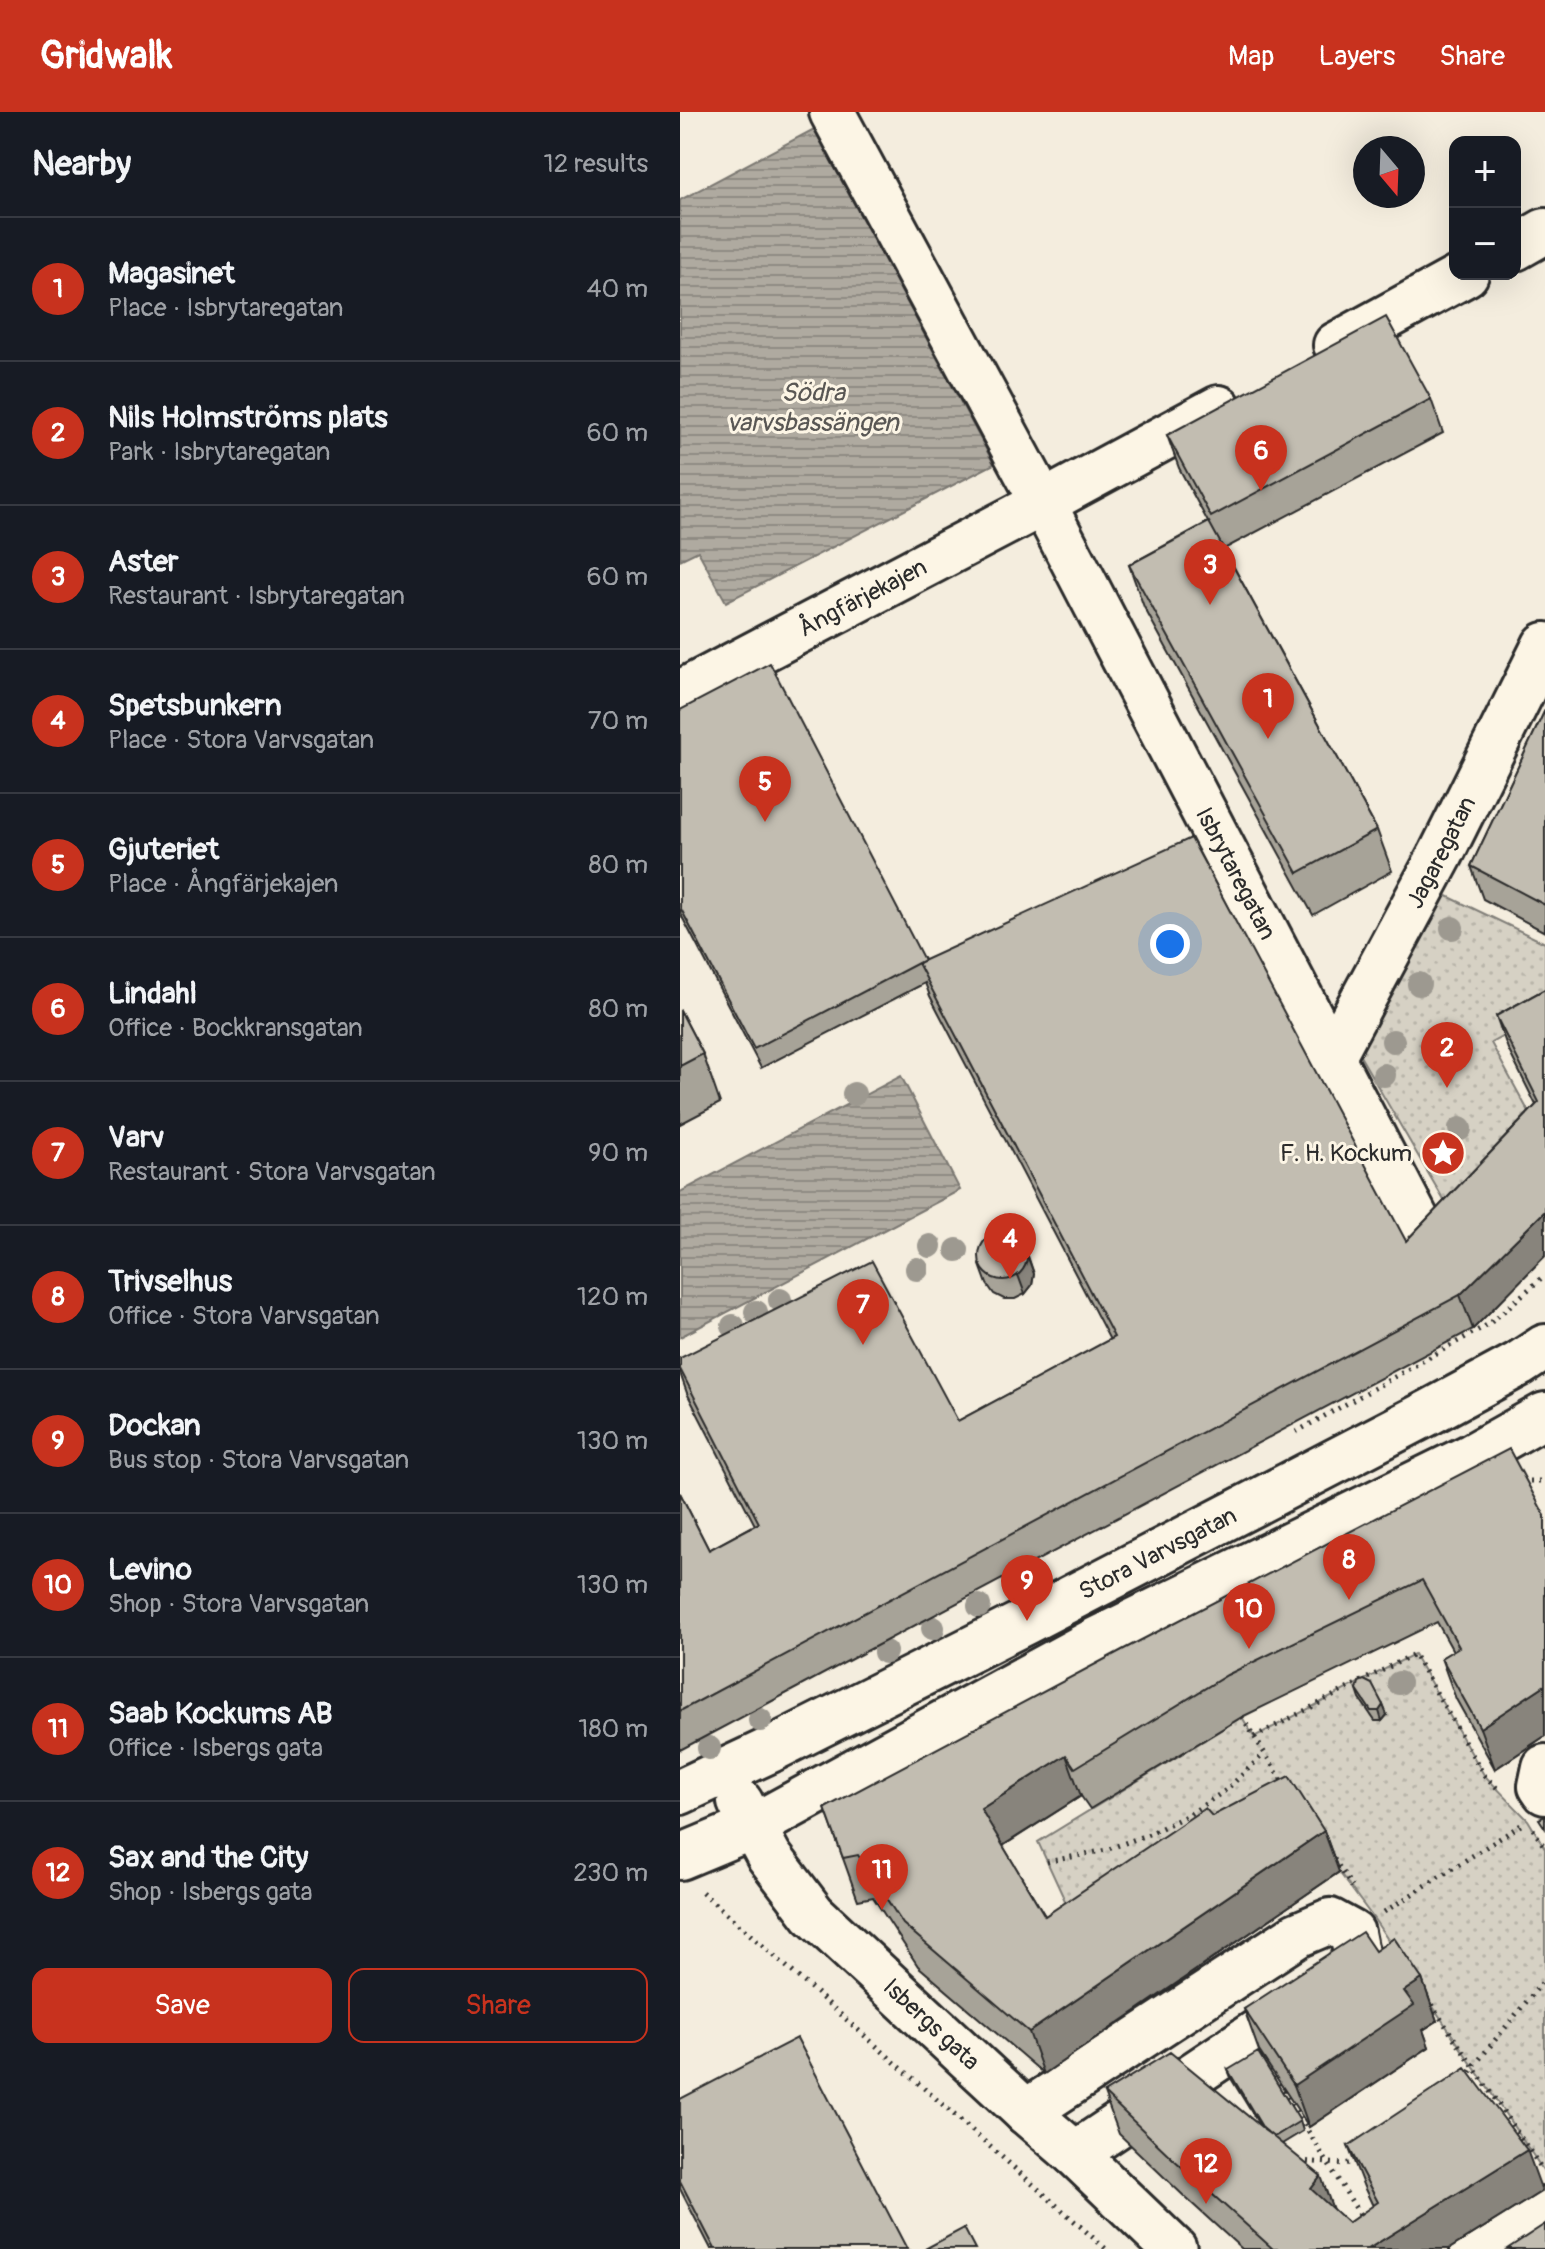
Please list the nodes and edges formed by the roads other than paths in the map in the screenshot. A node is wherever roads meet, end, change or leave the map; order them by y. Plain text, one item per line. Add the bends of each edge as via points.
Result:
1 (832, 112) edge
2 (1545, 231) edge
3 (1521, 245) edge
4 (1455, 280) edge
5 (1303, 363) edge
6 (1248, 392) edge
7 (1043, 503) junction
8 (1545, 645) edge
9 (680, 693) edge
10 (1332, 1057) junction
11 (1429, 1244) edge
12 (1532, 1356) edge
13 (1545, 1403) edge
14 (1545, 1415) edge
15 (1545, 1767) edge
16 (725, 1772) junction
17 (680, 1792) edge
18 (1525, 1795) edge
19 (752, 1827) junction
20 (696, 1870) edge
21 (1026, 2112) junction
22 (1075, 2154) junction
23 (1545, 2213) edge
24 (1174, 2249) edge
25 (1473, 2249) edge

1 - 7 street, Isbrytaregatan
2 - 3 street
4 - 5 street
6 - 7 street, Ångfärjekajen
7 - 9 street, Ångfärjekajen
7 - 10 street, Isbrytaregatan
8 - 10 street, Jagaregatan
10 - 11 street, Isbrytaregatan
12 - 13 street
12 - 16 street, Stora Varvsgatan via 1027,1621
14 - 19 street, Stora Varvsgatan via 1096,1640
15 - 18 street via 1541,1786
16 - 17 street, Stora Varvsgatan
16 - 19 street, Isbergs gata
19 - 20 street, Stora Varvsgatan
19 - 21 street, Isbergs gata via 813,1914
21 - 22 street, Isbergs gata
21 - 22 street via 1310,1928 1330,1921 1363,1926 1357,1958 1341,1976
22 - 24 street, Isbergs gata
23 - 25 street via 1538,2209

